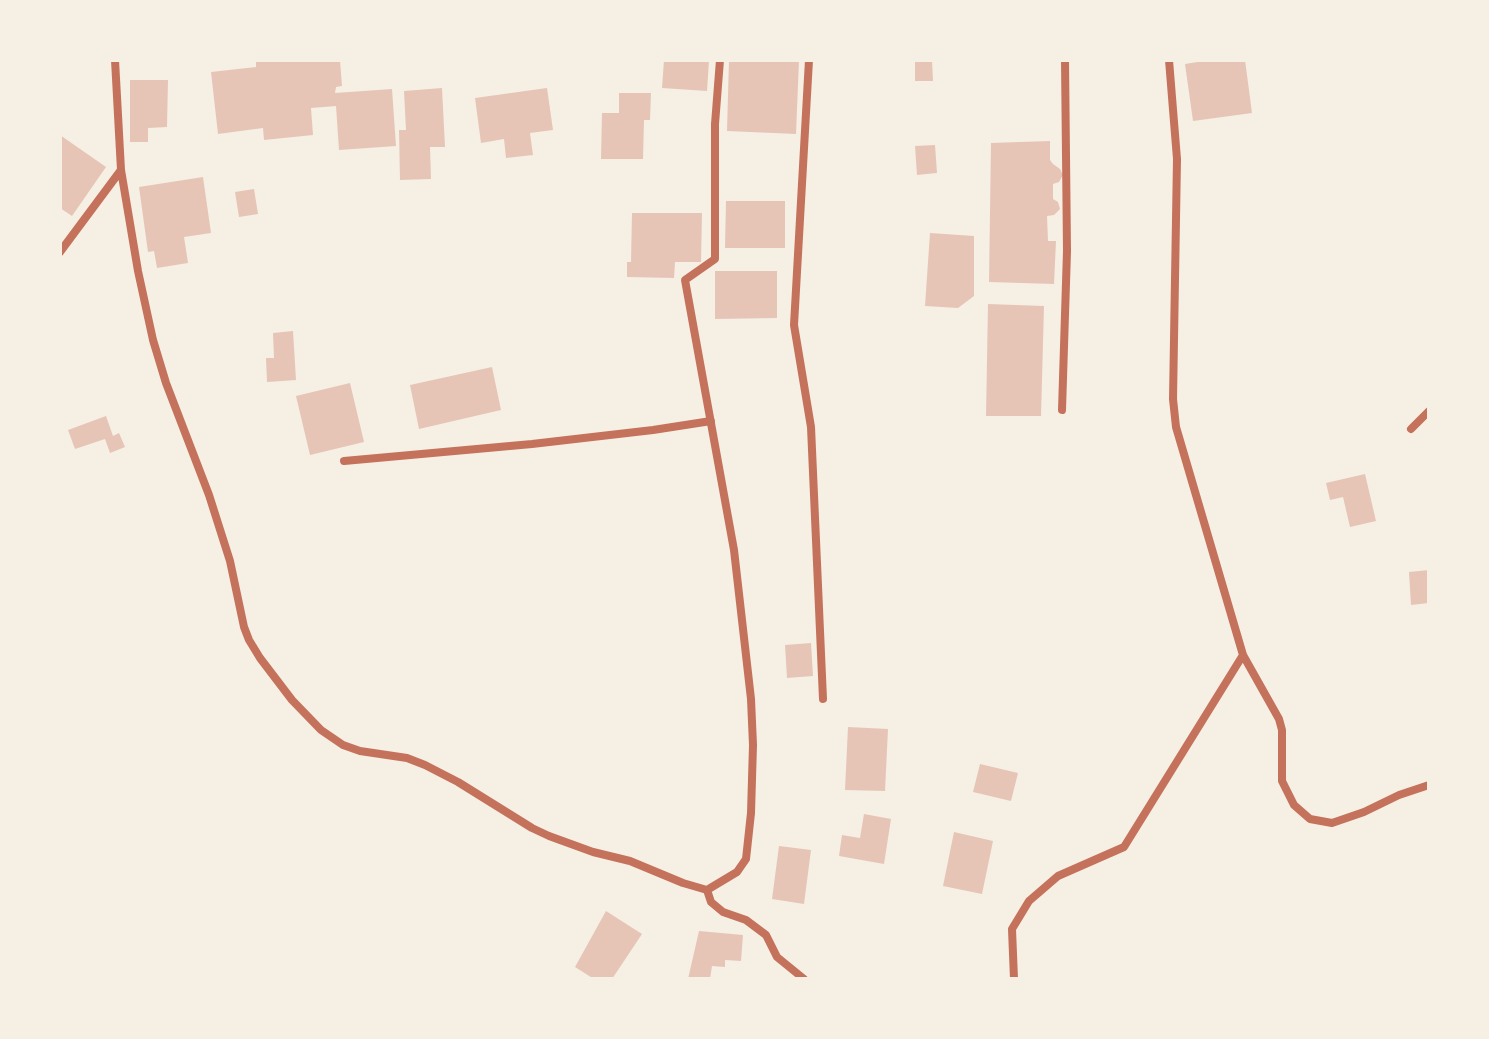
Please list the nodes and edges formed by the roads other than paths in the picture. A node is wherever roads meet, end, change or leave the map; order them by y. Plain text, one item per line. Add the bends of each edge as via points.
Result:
1 (115, 60) edge
2 (720, 60) edge
3 (809, 60) edge
4 (1065, 60) edge
5 (1169, 60) edge
6 (121, 170) junction
7 (60, 252) edge
8 (1062, 410) dead end
9 (1429, 411) edge
10 (711, 421) junction
11 (1411, 429) dead end
12 (344, 461) dead end
13 (1243, 655) junction
14 (823, 699) dead end
15 (1429, 785) edge
16 (707, 890) junction
17 (804, 979) edge
18 (1014, 979) edge

1 - 6 street
2 - 10 street via 715,259 685,280
3 - 14 street via 794,325 811,427
4 - 8 street
5 - 13 street via 1177,159 1174,416
6 - 7 street
6 - 16 street via 153,340 230,561 244,627 292,700 343,745 407,758 549,836
9 - 11 street
10 - 12 street
10 - 16 street via 734,550 751,699 753,781 746,859 732,876
13 - 15 street via 1279,719 1282,781 1294,805 1310,819 1340,821
13 - 18 street via 1124,847 1058,876 1029,901 1012,929
16 - 17 street via 723,912 766,935 777,957

